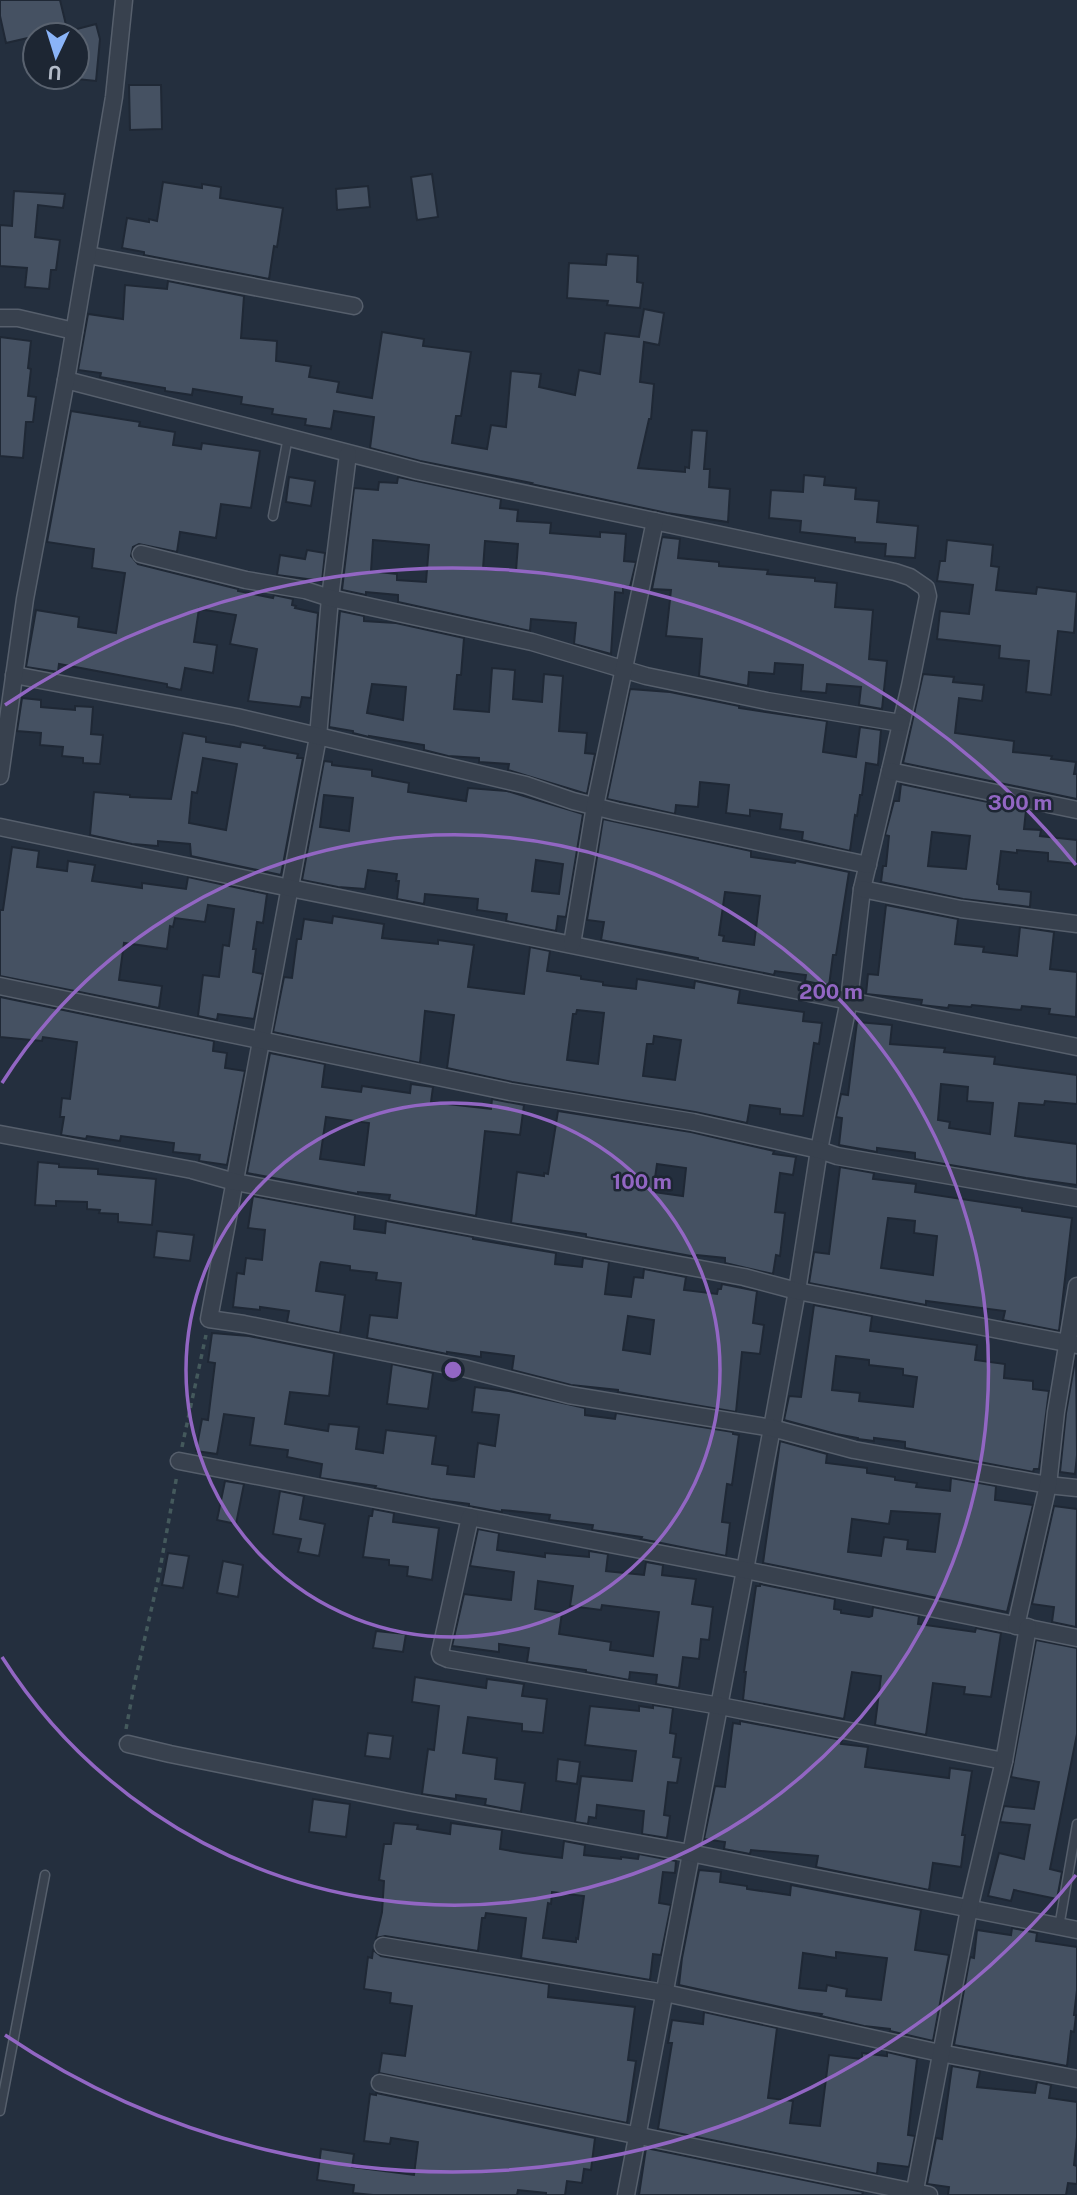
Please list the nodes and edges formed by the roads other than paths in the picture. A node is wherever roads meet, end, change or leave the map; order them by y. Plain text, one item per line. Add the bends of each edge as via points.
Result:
1 (124, 0) edge
2 (88, 255) junction
3 (354, 306) dead end
4 (0, 318) edge
5 (74, 331) junction
6 (66, 380) junction
7 (288, 437) junction
8 (348, 454) junction
9 (273, 516) dead end
10 (655, 522) junction
11 (141, 554) dead end
12 (330, 598) junction
13 (625, 671) junction
14 (14, 675) junction
15 (901, 723) junction
16 (318, 737) junction
17 (890, 771) junction
18 (0, 776) edge
19 (595, 807) junction
20 (1077, 810) edge
21 (0, 827) edge
22 (868, 865) junction
23 (290, 888) junction
24 (862, 889) junction
25 (1077, 925) edge
26 (572, 944) junction
27 (0, 986) edge
28 (849, 1000) junction
29 (261, 1041) junction
30 (1077, 1046) edge
31 (0, 1134) edge
32 (819, 1150) junction
33 (235, 1182) junction
34 (1077, 1198) edge
35 (1077, 1286) edge
36 (797, 1291) junction
37 (1072, 1344) edge
38 (772, 1428) junction
39 (180, 1461) road end
40 (1048, 1485) junction
41 (1077, 1488) edge
42 (470, 1517) junction
43 (745, 1570) junction
44 (1022, 1626) junction
45 (1077, 1638) edge
46 (720, 1706) junction
47 (128, 1744) road end
48 (1004, 1761) junction
49 (1077, 1824) edge
50 (690, 1853) junction
51 (45, 1875) dead end
52 (969, 1909) junction
53 (1059, 1927) junction
54 (1077, 1930) edge
55 (383, 1946) dead end
56 (665, 1993) junction
57 (940, 2053) junction
58 (1077, 2078) edge
59 (380, 2083) dead end
60 (0, 2111) edge
61 (637, 2136) junction
62 (919, 2194) edge
63 (626, 2195) edge

1 - 2 street via 114,97
2 - 3 street
2 - 5 street
4 - 5 street
5 - 6 street
6 - 7 street
6 - 14 street
7 - 8 street
7 - 9 lane
8 - 10 street
8 - 12 street
10 - 13 street
10 - 15 street via 895,572 920,582 928,596
11 - 12 street
12 - 13 street via 532,642
12 - 16 street
13 - 15 street
13 - 19 street
14 - 16 street via 179,705
14 - 18 street
15 - 17 street
16 - 19 street via 526,785
16 - 23 street
17 - 20 street
17 - 22 street
19 - 22 street
19 - 26 street
21 - 23 street
22 - 24 street
23 - 26 street
23 - 29 street
24 - 25 street
24 - 28 street
26 - 28 street
27 - 29 street
28 - 30 street
28 - 32 street
29 - 32 street
29 - 33 street
31 - 33 street
32 - 34 street
32 - 36 street
33 - 36 street via 744,1277
33 - 38 street via 209,1319 463,1368 569,1395
35 - 37 street
36 - 37 street
36 - 38 street
37 - 40 street via 1056,1412
38 - 40 street via 855,1450
38 - 43 street
39 - 42 street
40 - 41 street
40 - 44 street
42 - 43 street
42 - 46 street via 441,1656
43 - 44 street
43 - 46 street
44 - 45 street
44 - 48 street
46 - 48 street
46 - 50 street
47 - 50 street via 413,1804
48 - 52 street
49 - 53 lane
50 - 52 street
50 - 56 street
51 - 60 lane
52 - 53 street
52 - 57 street
53 - 54 street
55 - 56 street
56 - 57 street
56 - 61 street
57 - 58 street
57 - 62 street
59 - 61 street
61 - 62 street
61 - 63 street

